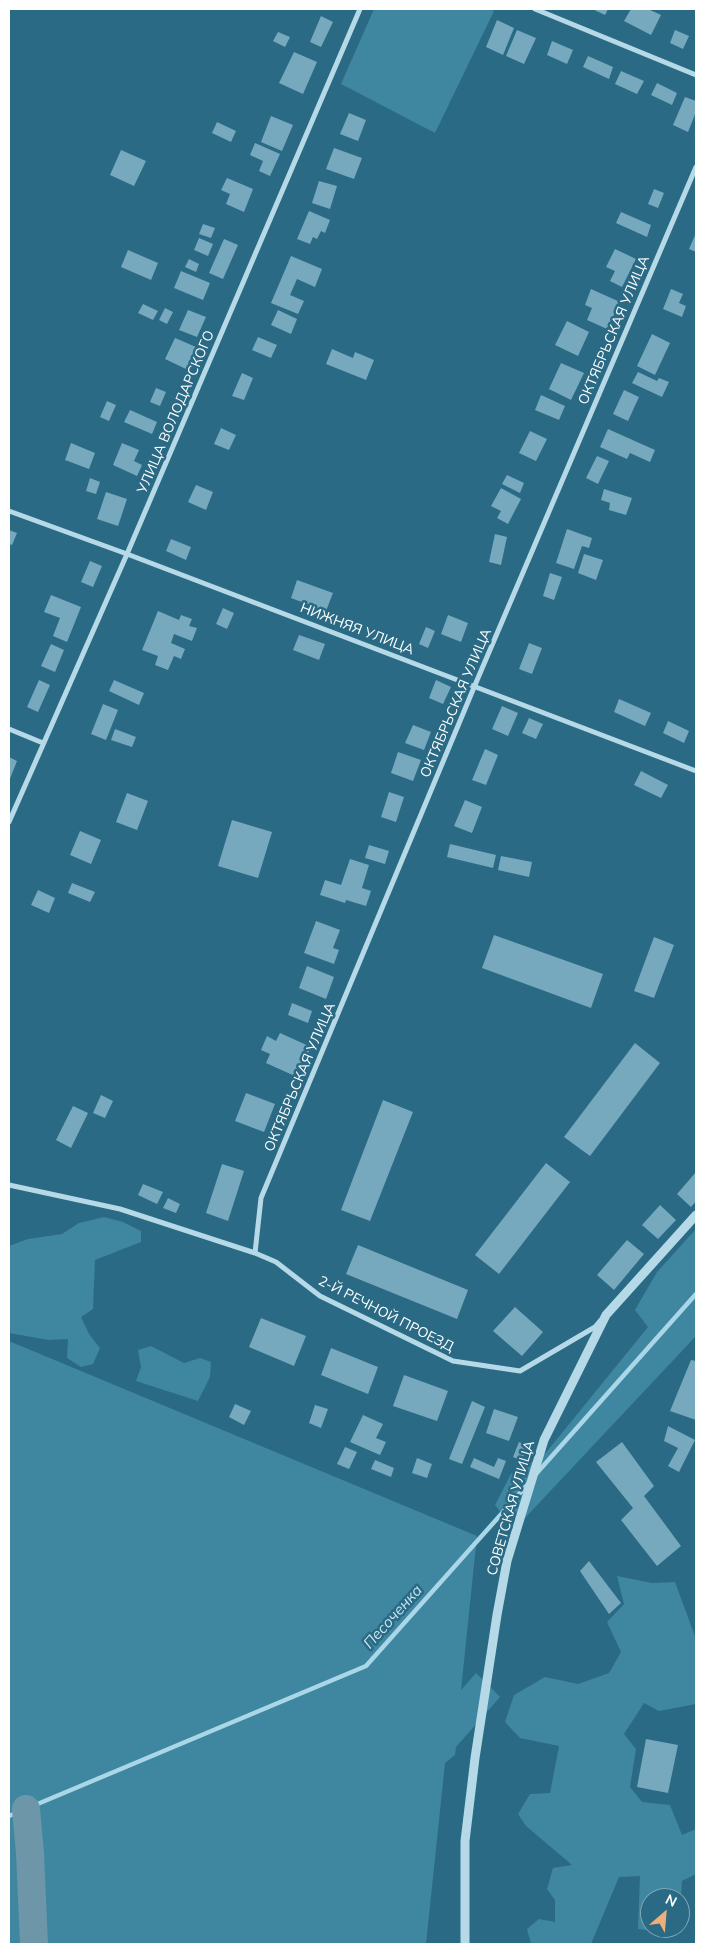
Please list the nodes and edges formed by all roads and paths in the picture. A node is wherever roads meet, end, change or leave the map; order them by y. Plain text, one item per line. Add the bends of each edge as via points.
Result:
1 (360, 9) edge
2 (535, 9) edge
3 (696, 75) edge
4 (696, 167) edge
5 (9, 512) edge
6 (127, 554) junction
7 (475, 685) junction
8 (9, 729) edge
9 (43, 743) junction
10 (696, 772) edge
11 (9, 822) edge
12 (9, 1185) edge
13 (696, 1215) edge
14 (255, 1253) junction
15 (606, 1315) junction
16 (465, 1944) edge

1 - 6 street, УЛИЦА ВОЛОДАРСКОГО
2 - 3 street
4 - 7 street, ОКТЯБРЬСКАЯ УЛИЦА
5 - 6 street, НИЖНЯЯ УЛИЦА
6 - 7 street, НИЖНЯЯ УЛИЦА
6 - 9 street, УЛИЦА ВОЛОДАРСКОГО
7 - 10 street, НИЖНЯЯ УЛИЦА
7 - 14 street, ОКТЯБРЬСКАЯ УЛИЦА via 261,1198
8 - 9 street
9 - 11 street, УЛИЦА ВОЛОДАРСКОГО
12 - 14 street, 2-Й РЕЧНОЙ ПРОЕЗД via 120,1209
13 - 15 street, СОВЕТСКАЯ УЛИЦА
14 - 15 street, 2-Й РЕЧНОЙ ПРОЕЗД via 276,1262 320,1296 453,1361 520,1371 595,1327
15 - 16 street, СОВЕТСКАЯ УЛИЦА via 544,1440 507,1561 465,1841

